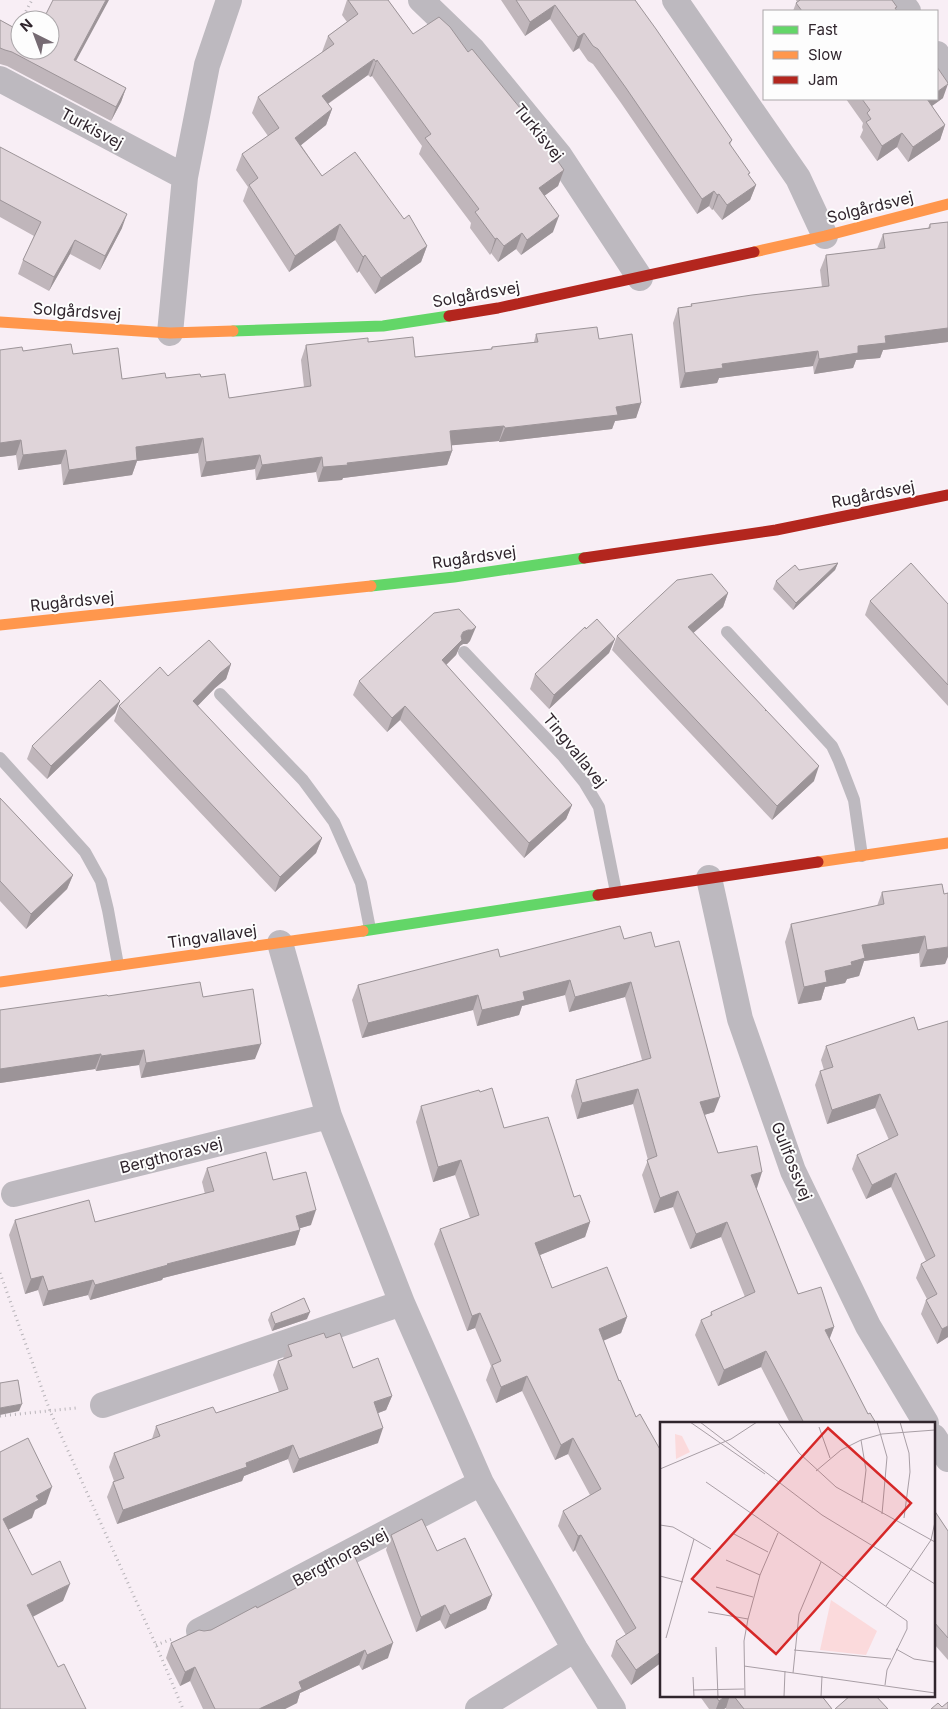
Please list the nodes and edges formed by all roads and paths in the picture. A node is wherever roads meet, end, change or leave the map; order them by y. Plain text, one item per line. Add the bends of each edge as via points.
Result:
1 (229, 0) edge
2 (422, 0) edge
3 (675, 0) edge
4 (938, 56) edge
5 (948, 71) edge
6 (0, 79) edge
7 (184, 177) junction
8 (948, 204) edge
9 (825, 236) junction
10 (640, 278) junction
11 (0, 322) edge
12 (170, 333) junction
13 (948, 495) edge
14 (0, 625) edge
15 (727, 632) dead end
16 (464, 652) edge
17 (220, 694) dead end
18 (0, 758) edge
19 (948, 844) edge
20 (862, 856) junction
21 (709, 878) junction
22 (616, 892) junction
23 (370, 929) junction
24 (280, 943) junction
25 (118, 965) junction
26 (0, 982) edge
27 (329, 1116) junction
28 (14, 1194) dead end
29 (0, 1272) edge
30 (402, 1303) junction
31 (104, 1405) joint
32 (50, 1411) junction
33 (0, 1416) edge
34 (925, 1422) edge
35 (936, 1440) edge
36 (948, 1459) edge
37 (481, 1482) junction
38 (199, 1631) edge
39 (574, 1649) junction
40 (183, 1709) edge
41 (478, 1709) edge
42 (613, 1709) edge

1 - 7 street via 207,65
2 - 10 street, Turkisvej via 472,49 559,155
3 - 9 street via 798,178
4 - 5 street
6 - 7 street, Turkisvej
7 - 12 street
8 - 9 street, Solgårdsvej
9 - 10 street, Solgårdsvej
10 - 12 street, Solgårdsvej via 498,308 382,326
11 - 12 street, Solgårdsvej
13 - 14 street, Rugårdsvej via 776,530 454,577
15 - 20 lane via 832,746 854,800
16 - 22 lane, Tingvallavej via 584,782 599,807
17 - 23 lane via 303,780 334,822 361,883
18 - 25 lane via 85,852 101,881
19 - 20 street, Tingvallavej
20 - 21 street, Tingvallavej
21 - 22 street, Tingvallavej
21 - 34 street, Gullfossvej via 740,1019 793,1170 868,1326
22 - 23 street, Tingvallavej
23 - 24 street, Tingvallavej
24 - 25 street, Tingvallavej
24 - 27 street
25 - 26 street, Tingvallavej
27 - 28 street, Bergthorasvej
27 - 30 street
29 - 32 path
30 - 31 street
30 - 37 street
31 - 32 path
32 - 33 path
32 - 40 path
35 - 36 street
37 - 38 street, Bergthorasvej
37 - 39 street
39 - 41 street
39 - 42 street

